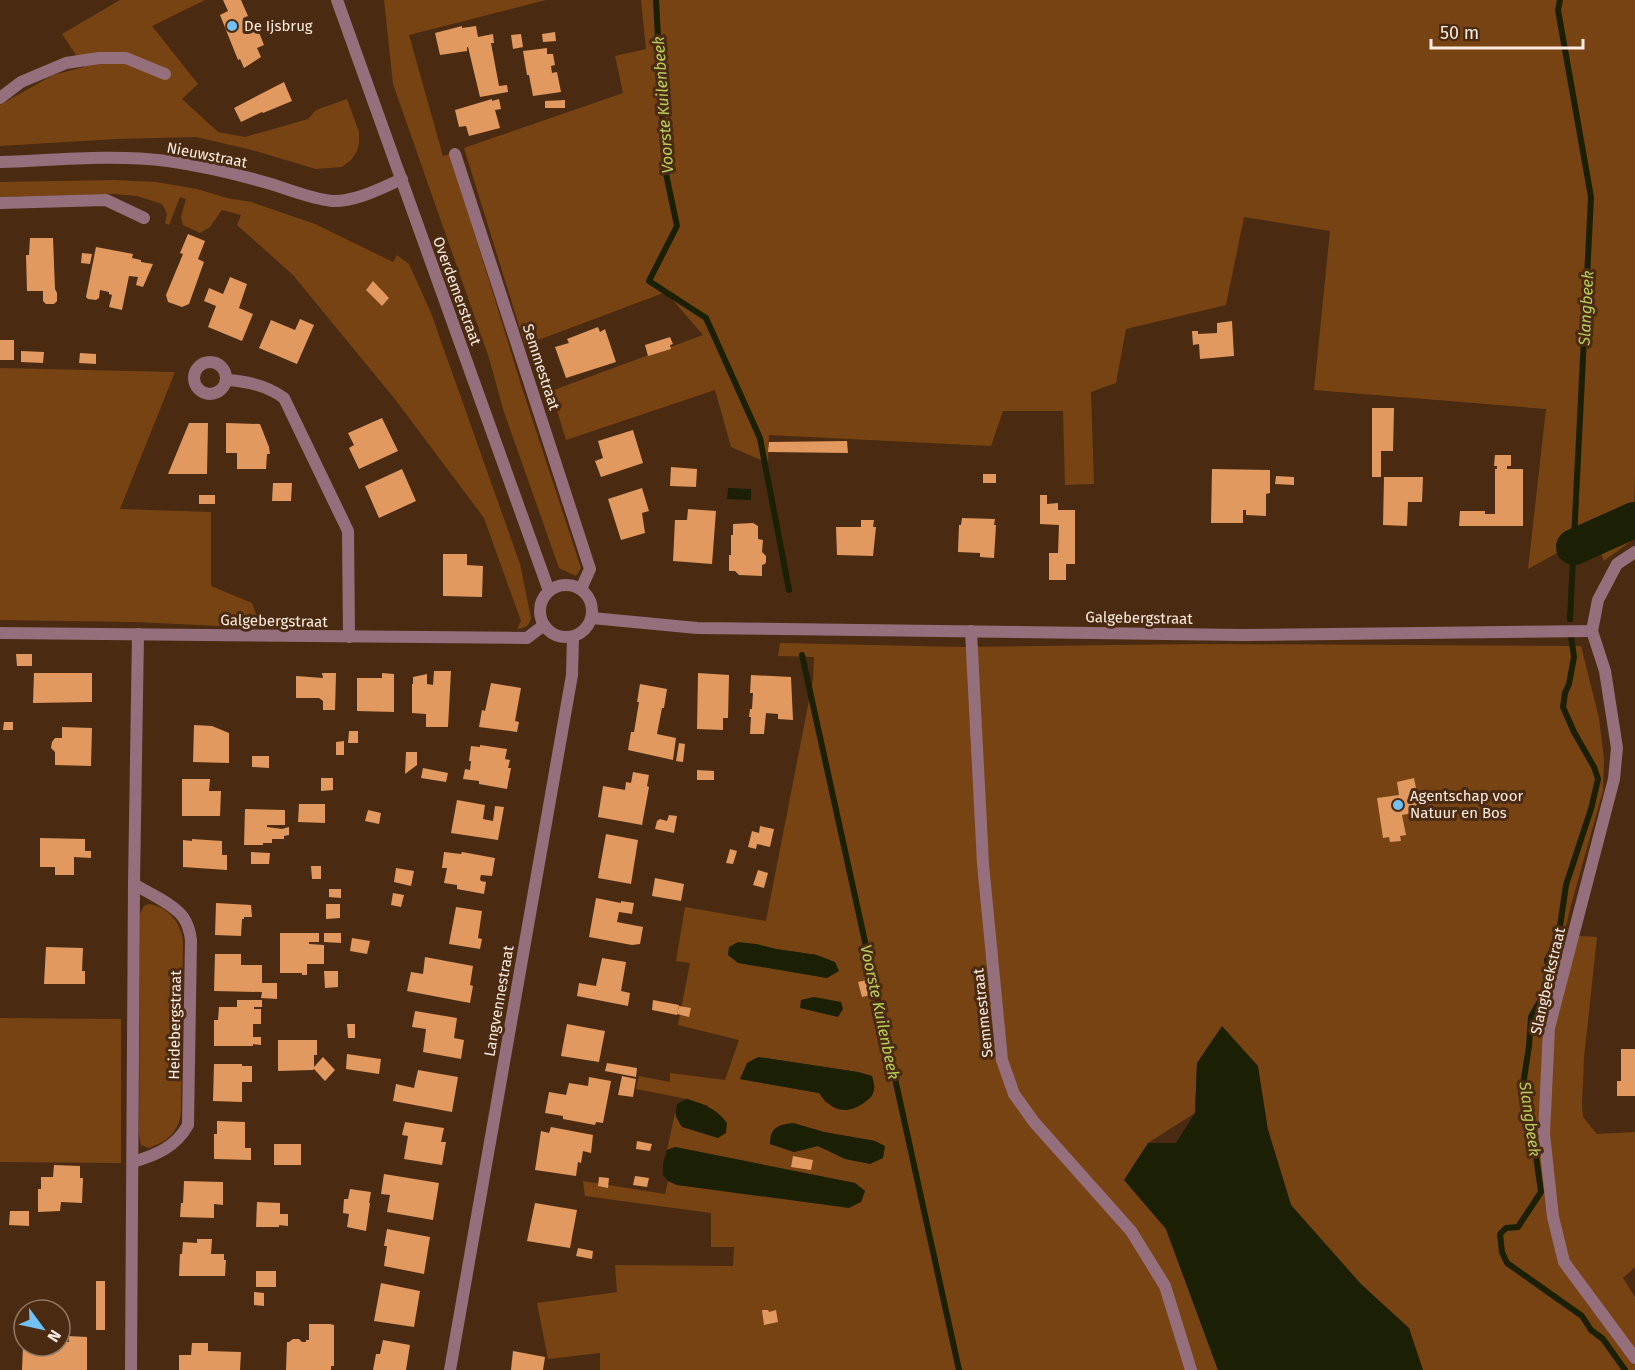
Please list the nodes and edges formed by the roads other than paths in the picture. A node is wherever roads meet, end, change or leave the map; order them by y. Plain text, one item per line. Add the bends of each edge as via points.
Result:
1 (337, 0) edge
2 (165, 74) dead end
3 (0, 98) edge
4 (455, 154) dead end
5 (0, 162) edge
6 (402, 179) junction
7 (0, 203) edge
8 (144, 218) dead end
9 (226, 380) dead end
10 (1635, 552) edge
11 (581, 589) junction
12 (549, 591) junction
13 (592, 618) junction
14 (544, 626) junction
15 (971, 631) junction
16 (1592, 631) junction
17 (0, 633) edge
18 (138, 634) junction
19 (349, 637) junction
20 (573, 637) junction
21 (134, 884) junction
22 (133, 1162) junction
23 (1635, 1358) edge
24 (131, 1370) edge
25 (450, 1370) edge
26 (1191, 1370) edge

1 - 6 street, Overdemerstraat
2 - 3 street via 126,58 99,58 66,63 21,82
4 - 11 street, Semmestraat via 590,569
5 - 6 street, Nieuwstraat via 124,158 170,161 232,173 333,201 351,199
6 - 12 street, Overdemerstraat
7 - 8 street via 106,200
9 - 19 street via 260,385 284,398 348,531
10 - 16 street via 1617,564 1598,600
11 - 12 street via 564,585
11 - 13 street via 592,607
12 - 14 street via 540,608
13 - 15 street, Galgebergstraat via 697,628
13 - 20 street via 588,627
14 - 19 street, Galgebergstraat via 527,638
14 - 20 street via 562,637
15 - 16 street, Galgebergstraat via 1243,635
15 - 26 street, Semmestraat via 983,864 1002,1060 1014,1094 1034,1122 1131,1231 1165,1286
16 - 23 street, Slangbeekstraat via 1605,671 1617,748 1609,804 1550,1028 1544,1134 1553,1217 1564,1262
17 - 18 street, Galgebergstraat
18 - 19 street, Galgebergstraat
18 - 21 street
20 - 25 street, Langvennestraat via 572,675
21 - 22 street
21 - 22 street, Heidebergstraat via 183,916 191,940 188,1125 171,1146
22 - 24 street

